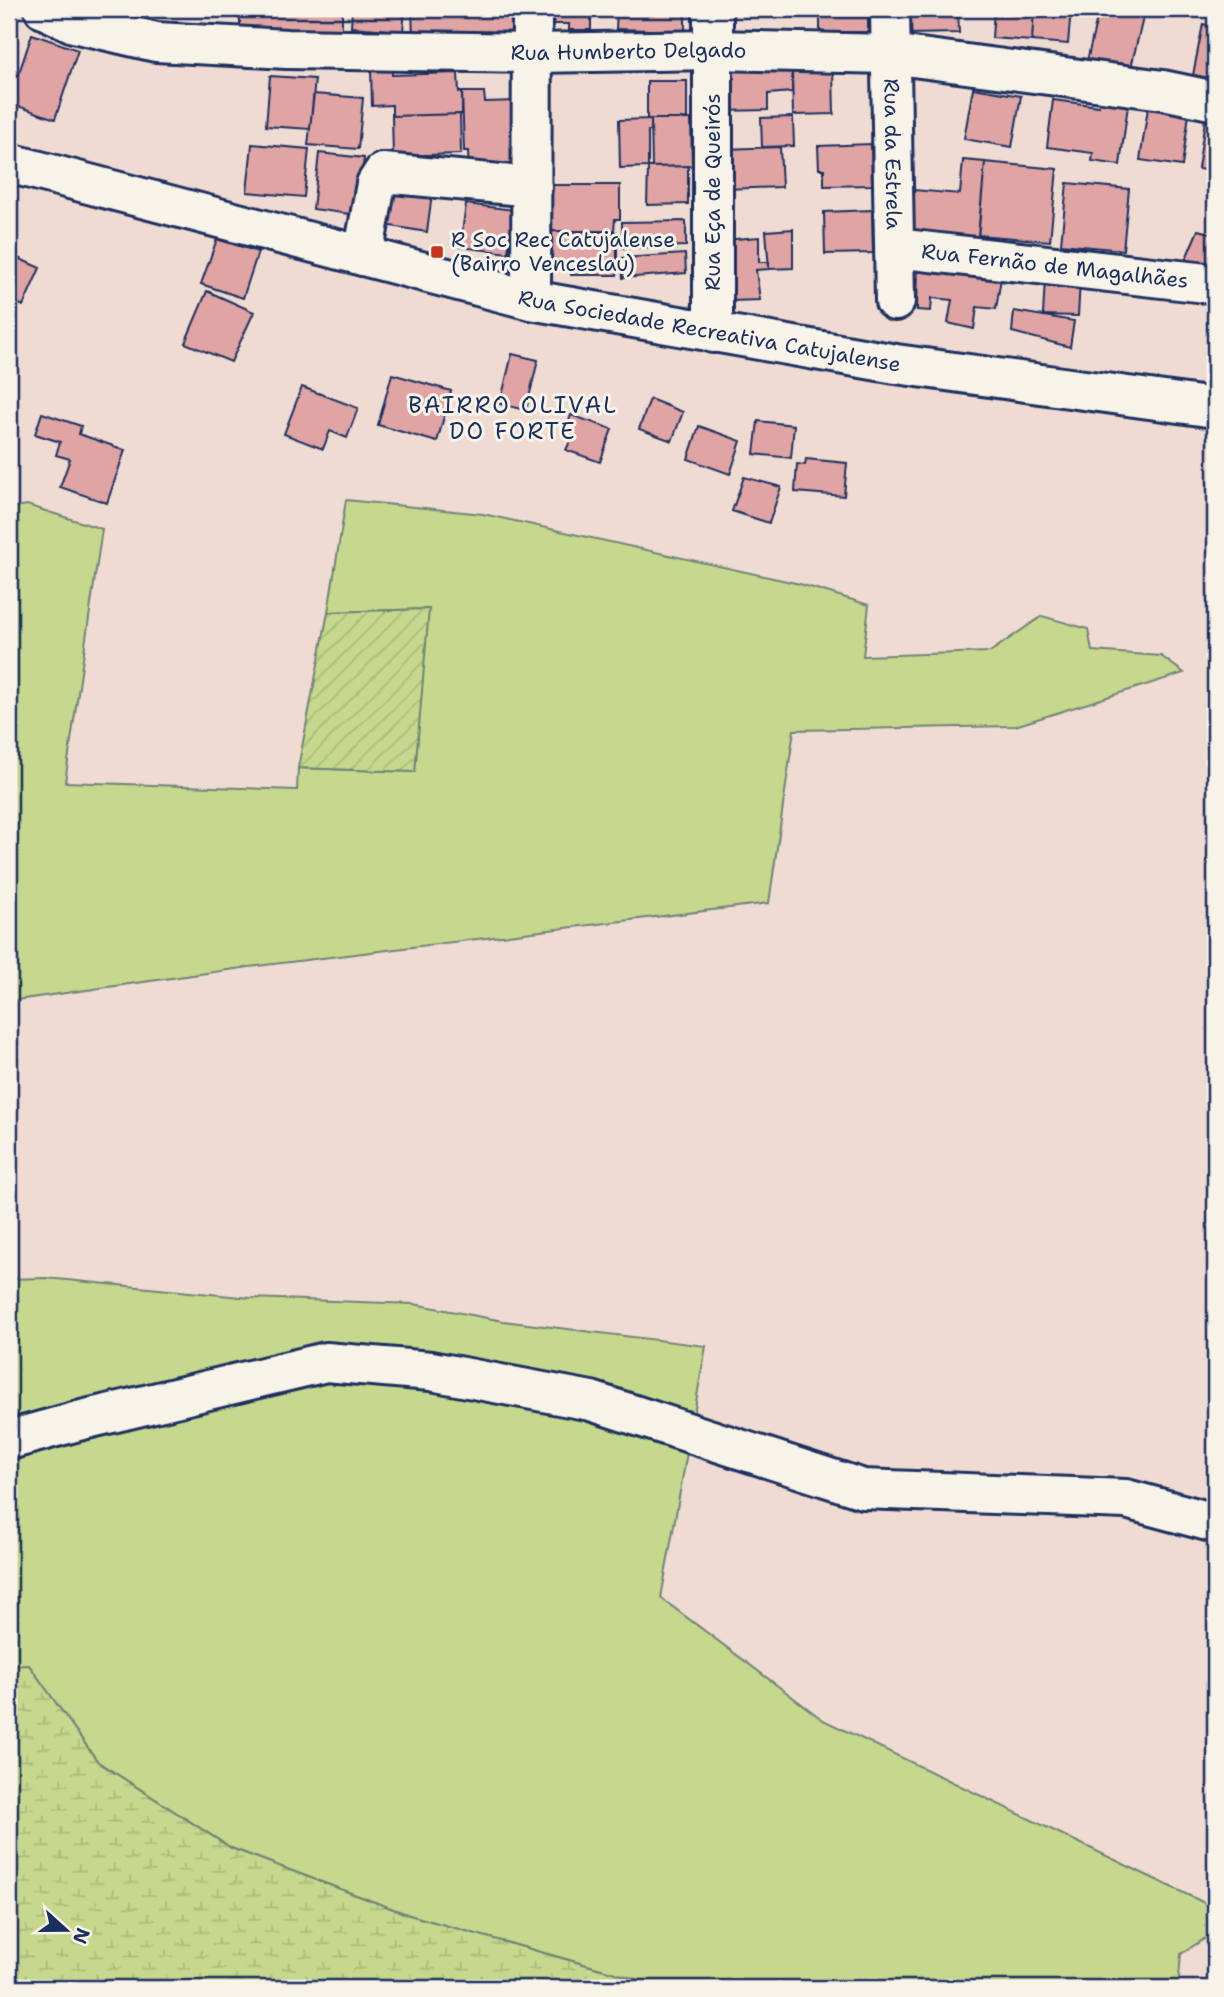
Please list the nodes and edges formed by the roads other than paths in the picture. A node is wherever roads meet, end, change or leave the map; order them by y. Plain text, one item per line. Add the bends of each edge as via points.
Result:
1 (44, 9) edge
2 (532, 9) edge
3 (713, 9) edge
4 (890, 9) edge
5 (713, 50) junction
6 (533, 53) junction
7 (890, 54) junction
8 (1215, 101) edge
9 (9, 163) edge
10 (532, 187) junction
11 (895, 248) junction
12 (363, 256) junction
13 (1215, 284) edge
14 (531, 300) junction
15 (895, 301) dead end
16 (713, 333) junction
17 (1215, 408) edge
18 (9, 1440) edge
19 (1215, 1523) edge

1 - 6 street, Rua Humberto Delgado via 74,23 156,42
2 - 6 street
3 - 5 street, Rua Eça de Queirós
4 - 7 street, Rua da Estrela
5 - 6 street, Rua Humberto Delgado
5 - 7 street, Rua Humberto Delgado
5 - 16 street, Rua Eça de Queirós
6 - 10 street
7 - 8 street, Rua Humberto Delgado
7 - 11 street, Rua da Estrela
9 - 12 street, Rua Sociedade Recreativa Catujalense
10 - 12 street via 383,173 376,184
10 - 14 street
11 - 13 street, Rua Fernão de Magalhães
11 - 15 street, Rua da Estrela
12 - 14 street, Rua Sociedade Recreativa Catujalense
14 - 16 street, Rua Sociedade Recreativa Catujalense
16 - 17 street, Rua Sociedade Recreativa Catujalense via 895,364
18 - 19 street via 326,1362 432,1371 591,1401 863,1489 1126,1499

